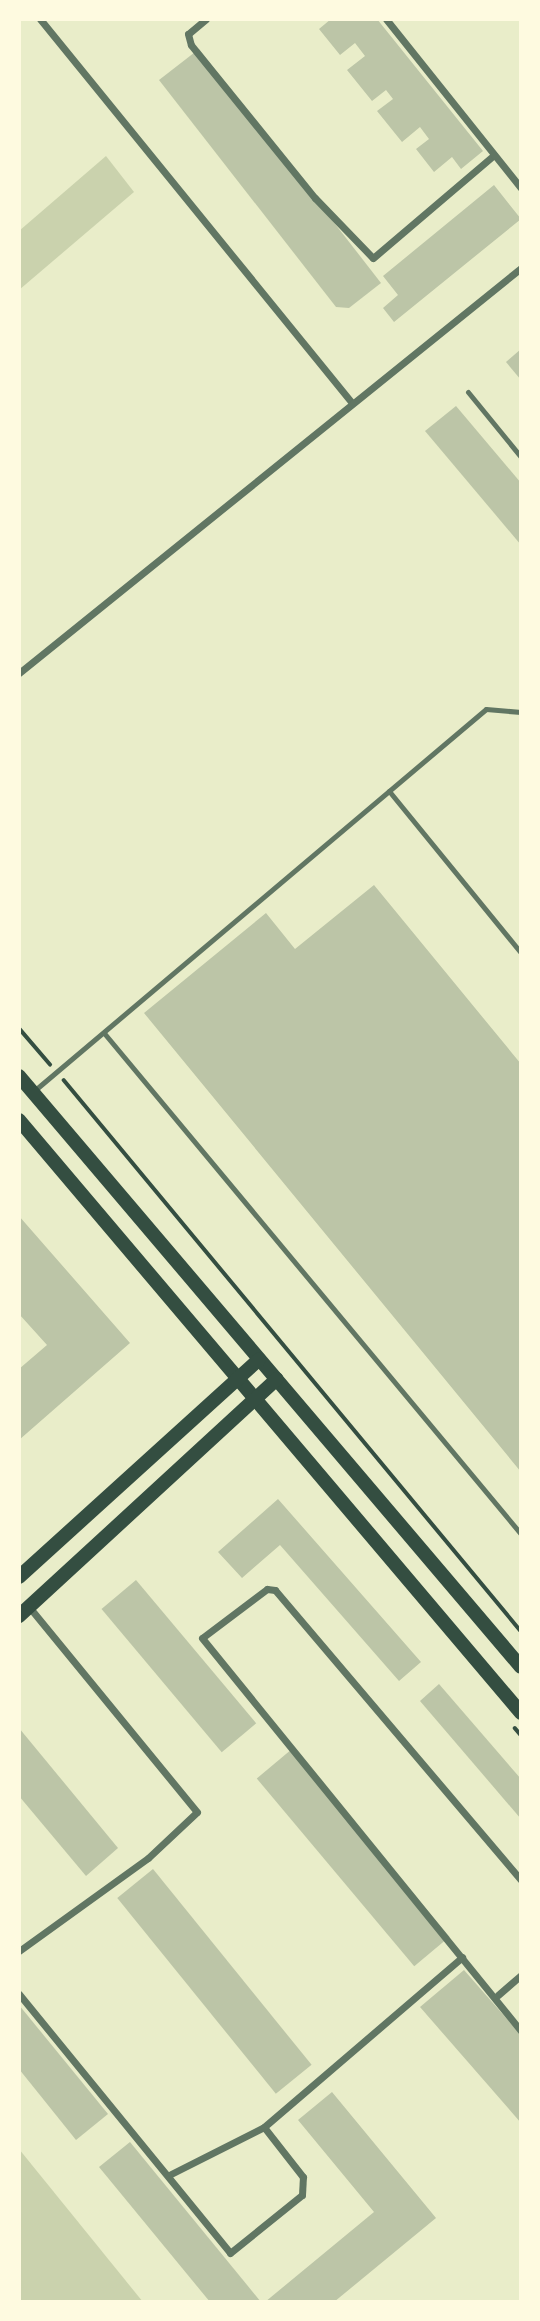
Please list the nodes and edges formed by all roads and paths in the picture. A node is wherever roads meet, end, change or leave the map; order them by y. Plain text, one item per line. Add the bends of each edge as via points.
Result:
1 (40, 19) edge
2 (206, 19) edge
3 (386, 19) edge
4 (494, 155) junction
5 (521, 188) edge
6 (521, 268) edge
7 (468, 392) dead end
8 (352, 403) junction
9 (521, 457) edge
10 (19, 673) edge
11 (521, 712) edge
12 (389, 791) junction
13 (521, 953) edge
14 (19, 1028) edge
15 (104, 1032) junction
16 (56, 1072) junction
17 (19, 1076) edge
18 (33, 1093) junction
19 (19, 1120) edge
20 (259, 1359) junction
21 (240, 1376) junction
22 (277, 1379) junction
23 (257, 1396) junction
24 (521, 1534) edge
25 (19, 1577) edge
26 (24, 1612) edge
27 (521, 1631) edge
28 (521, 1667) edge
29 (521, 1713) edge
30 (521, 1880) edge
31 (19, 1951) edge
32 (463, 1957) junction
33 (521, 1975) edge
34 (19, 1994) edge
35 (498, 1995) junction
36 (521, 2031) edge
37 (264, 2127) junction
38 (171, 2174) junction

1 - 8 street
2 - 4 street via 188,34 191,45 315,198 373,258
3 - 4 street
4 - 5 street
6 - 8 street
7 - 9 lane
8 - 10 street
11 - 12 lane via 486,709
12 - 13 lane
12 - 15 lane
14 - 16 path
15 - 16 lane
15 - 24 lane
16 - 18 lane
16 - 27 path
17 - 18 main road
18 - 20 main road
19 - 21 main road
20 - 21 main road
20 - 22 main road
21 - 23 main road
21 - 25 main road
22 - 23 main road
22 - 28 main road
23 - 26 main road
23 - 29 main road
26 - 31 street via 197,1812 148,1858
30 - 32 street via 275,1590 267,1589 202,1638
32 - 35 street
32 - 37 street
33 - 35 street
34 - 38 street via 127,2130
35 - 36 street
37 - 38 street
37 - 38 street via 303,2177 302,2195 230,2253

